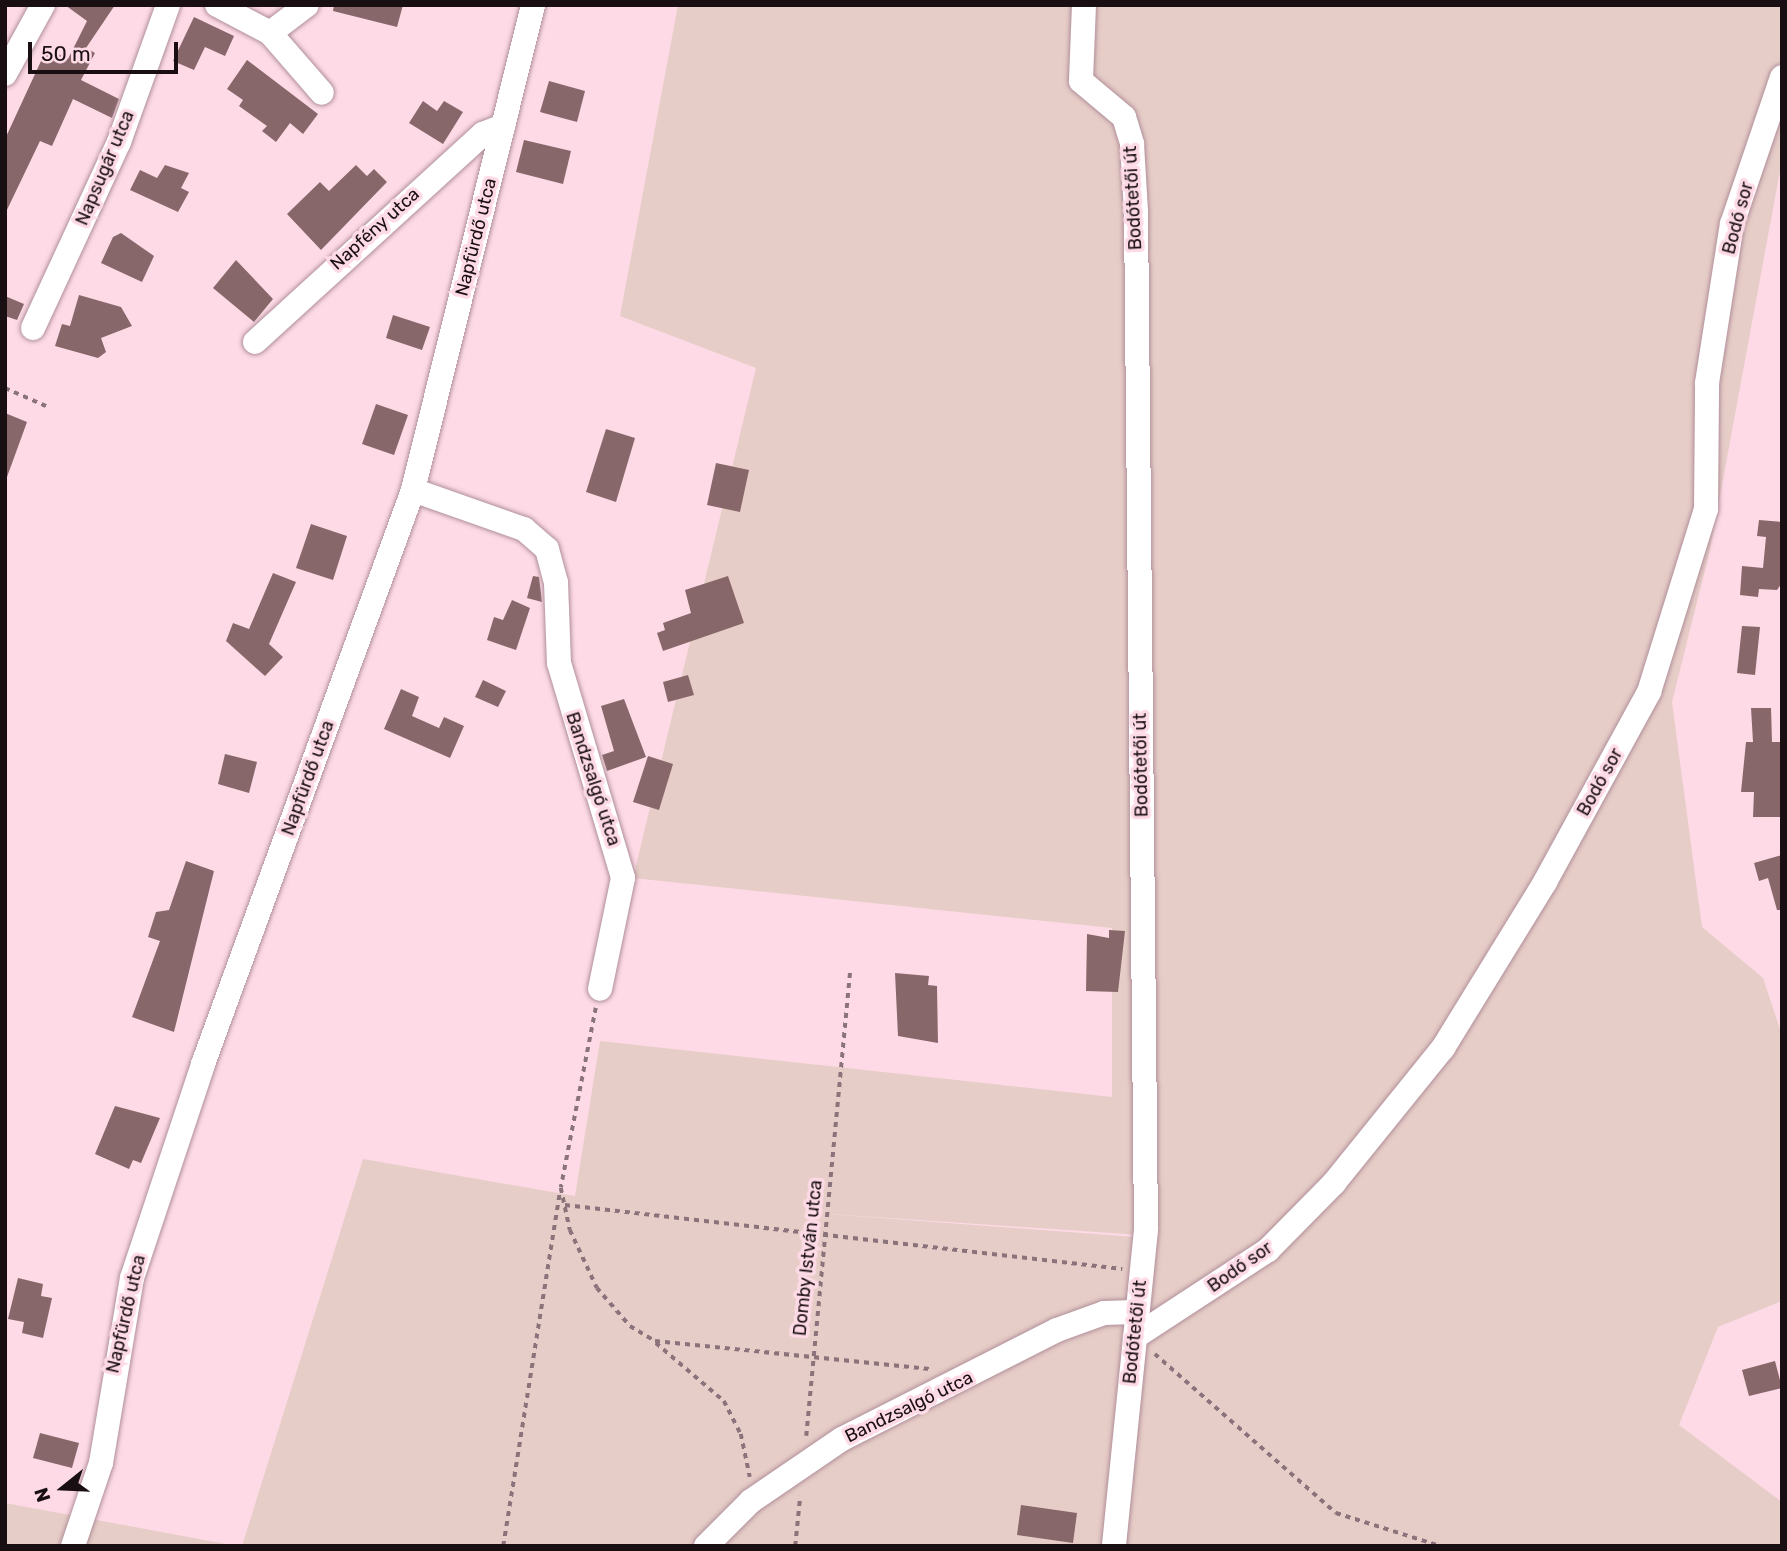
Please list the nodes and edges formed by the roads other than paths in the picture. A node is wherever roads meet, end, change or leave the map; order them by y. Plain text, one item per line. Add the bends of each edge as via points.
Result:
1 (43, 5) edge
2 (168, 5) edge
3 (217, 5) edge
4 (307, 5) edge
5 (533, 5) edge
6 (1084, 5) edge
7 (270, 33) junction
8 (5, 74) edge
9 (1782, 77) edge
10 (322, 93) dead end
11 (503, 126) junction
12 (33, 328) dead end
13 (255, 342) dead end
14 (413, 490) junction
15 (600, 989) road end
16 (1135, 1312) junction
17 (1135, 1337) junction
18 (73, 1546) edge
19 (706, 1546) edge
20 (1114, 1546) edge

1 - 8 street
2 - 12 street, Napsugár utca via 119,142
3 - 7 street
4 - 7 street
5 - 11 street, Napfürdő utca
6 - 16 street, Bodótetői út via 1081,82 1124,117 1132,144 1136,211 1141,1271
7 - 10 street
9 - 17 street, Bodó sor via 1732,224 1707,383 1706,509 1649,692 1545,882 1443,1048 1334,1183 1268,1250
11 - 13 street, Napfény utca via 483,134
11 - 14 street, Napfürdő utca
14 - 15 street, Bandzsalgó utca via 524,529 547,549 556,582 559,663 623,878
14 - 18 street, Napfürdő utca via 203,1064 132,1278 101,1463
16 - 17 street, Bodótetői út
16 - 19 street, Bandzsalgó utca via 1104,1313 1057,1330 842,1439 751,1501
17 - 20 street, Bodótetői út

